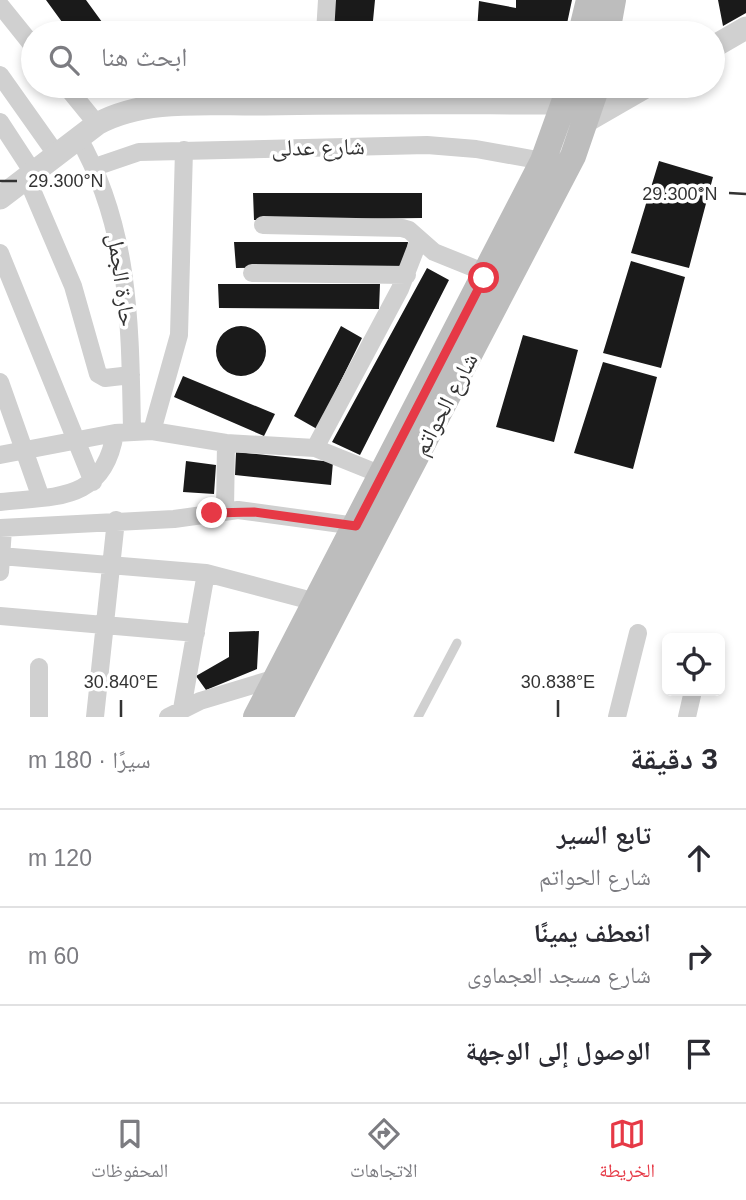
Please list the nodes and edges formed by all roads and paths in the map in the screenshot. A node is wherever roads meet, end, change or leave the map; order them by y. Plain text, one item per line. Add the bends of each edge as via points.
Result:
1 (327, 0) edge
2 (589, 0) edge
3 (613, 0) edge
4 (0, 5) edge
5 (326, 21) edge
6 (584, 21) edge
7 (609, 21) edge
8 (746, 28) edge
9 (21, 31) edge
10 (725, 40) edge
11 (0, 75) edge
12 (72, 98) edge
13 (266, 98) edge
14 (566, 98) edge
15 (594, 98) edge
16 (626, 98) edge
17 (588, 120) junction
18 (0, 122) edge
19 (87, 131) junction
20 (184, 149) junction
21 (56, 153) junction
22 (543, 161) junction
23 (95, 167) junction
24 (29, 174) junction
25 (0, 198) edge
26 (263, 225) dead end
27 (419, 240) junction
28 (0, 253) edge
29 (252, 273) dead end
30 (486, 273) junction
31 (407, 275) junction
32 (459, 352) junction
33 (131, 375) junction
34 (444, 381) junction
35 (0, 382) edge
36 (123, 432) junction
37 (152, 432) junction
38 (74, 440) junction
39 (226, 443) junction
40 (315, 448) junction
41 (24, 449) junction
42 (0, 455) edge
43 (382, 475) junction
44 (93, 482) junction
45 (41, 498) junction
46 (0, 502) edge
47 (225, 511) junction
48 (116, 520) junction
49 (356, 526) junction
50 (1, 528) edge
51 (0, 561) edge
52 (111, 563) junction
53 (206, 573) junction
54 (316, 602) junction
55 (0, 616) edge
56 (103, 624) junction
57 (195, 633) junction
58 (638, 633) dead end
59 (457, 643) dead end
60 (39, 667) dead end
61 (276, 678) junction
62 (692, 696) edge
63 (175, 713) edge
64 (39, 717) edge
65 (95, 717) edge
66 (256, 717) edge
67 (280, 717) edge
68 (418, 717) edge
69 (617, 717) edge
70 (687, 717) edge

1 - 5 street
2 - 6 main road
3 - 7 main road
4 - 9 street
8 - 10 street
11 - 21 street
12 - 19 street, حارة الجمل
13 - 19 street via 143,107 114,115
14 - 22 main road, شارع الحواتم
15 - 17 main road, شارع الحواتم
16 - 17 street
17 - 32 main road, شارع الحواتم via 573,156
18 - 24 street
19 - 21 street
19 - 23 street, حارة الجمل
20 - 22 street, شارع عدلى via 427,145
20 - 23 street, شارع عدلى via 130,154
20 - 37 street via 179,335
21 - 24 street
22 - 30 main road, شارع الحواتم
23 - 33 street, حارة الجمل via 115,227 129,317
24 - 25 street
24 - 33 street via 73,286 98,374 105,378
26 - 27 street via 401,228
27 - 30 street via 434,252
27 - 31 street
28 - 38 street
29 - 31 street
30 - 32 main road, شارع الحواتم
31 - 40 street
32 - 34 main road, شارع الحواتم
33 - 36 street, حارة الجمل
34 - 43 main road, شارع الحواتم
34 - 67 main road, شارع الحواتم
35 - 41 street
36 - 37 street
36 - 38 street
36 - 44 street
37 - 39 street
38 - 41 street
38 - 44 street
39 - 40 street
39 - 47 street
40 - 43 street
41 - 42 street
41 - 45 street
43 - 49 main road, شارع الحواتم
44 - 45 street via 75,492
45 - 46 street
47 - 48 street via 174,519
47 - 49 street
48 - 50 street
48 - 52 street
49 - 54 main road, شارع الحواتم
50 - 51 street
51 - 52 street
52 - 53 street
52 - 56 street
53 - 54 street
53 - 57 street
54 - 61 main road, شارع الحواتم
55 - 56 street
56 - 57 street
56 - 65 street
57 - 63 street
58 - 69 street
59 - 68 lane
60 - 64 street
61 - 63 street
61 - 66 main road, شارع الحواتم
62 - 70 street

